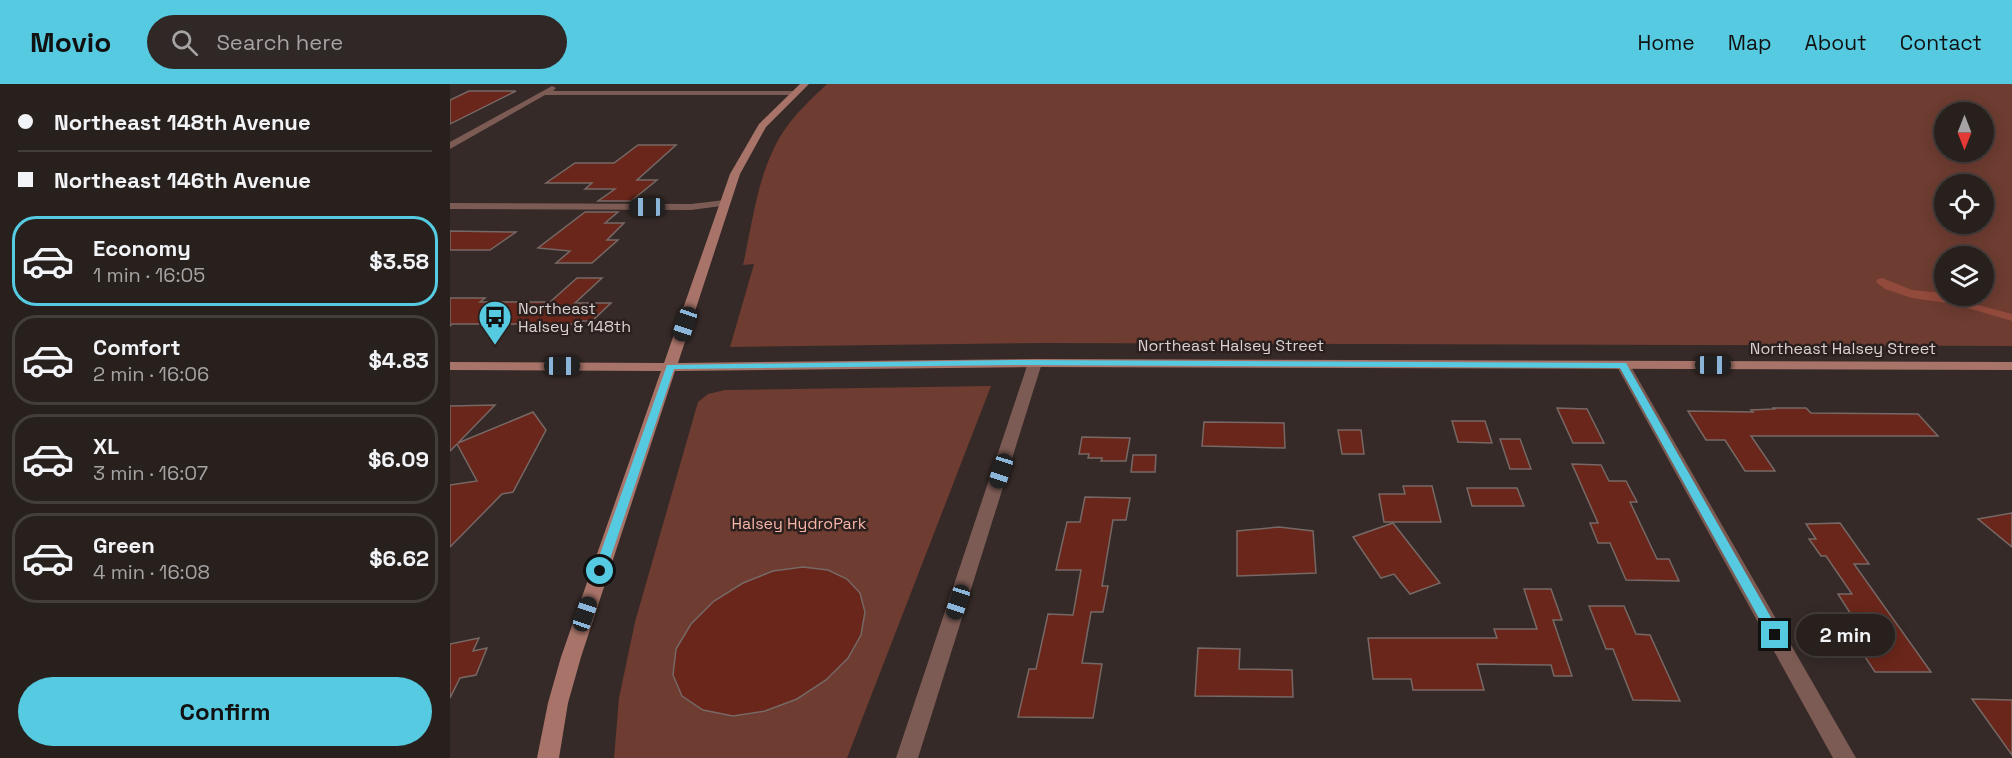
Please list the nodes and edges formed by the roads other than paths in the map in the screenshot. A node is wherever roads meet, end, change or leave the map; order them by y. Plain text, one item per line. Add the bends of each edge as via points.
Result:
1 (560, 84) edge
2 (805, 84) edge
3 (544, 93) junction
4 (795, 93) junction
5 (450, 146) edge
6 (725, 203) junction
7 (450, 206) edge
8 (1035, 363) junction
9 (1623, 365) junction
10 (450, 366) edge
11 (2012, 366) edge
12 (671, 367) junction
13 (548, 758) edge
14 (907, 758) edge
15 (1845, 758) edge

1 - 3 street
2 - 4 main road
3 - 4 street
3 - 5 street
4 - 6 main road via 757,134 735,174
6 - 7 street via 691,207
6 - 12 main road
8 - 9 main road, Northeast Halsey Street
8 - 12 main road, Northeast Halsey Street
8 - 14 street
9 - 11 main road, Northeast Halsey Street
9 - 15 street
10 - 12 main road, Northeast Halsey Street
12 - 13 main road via 571,657

